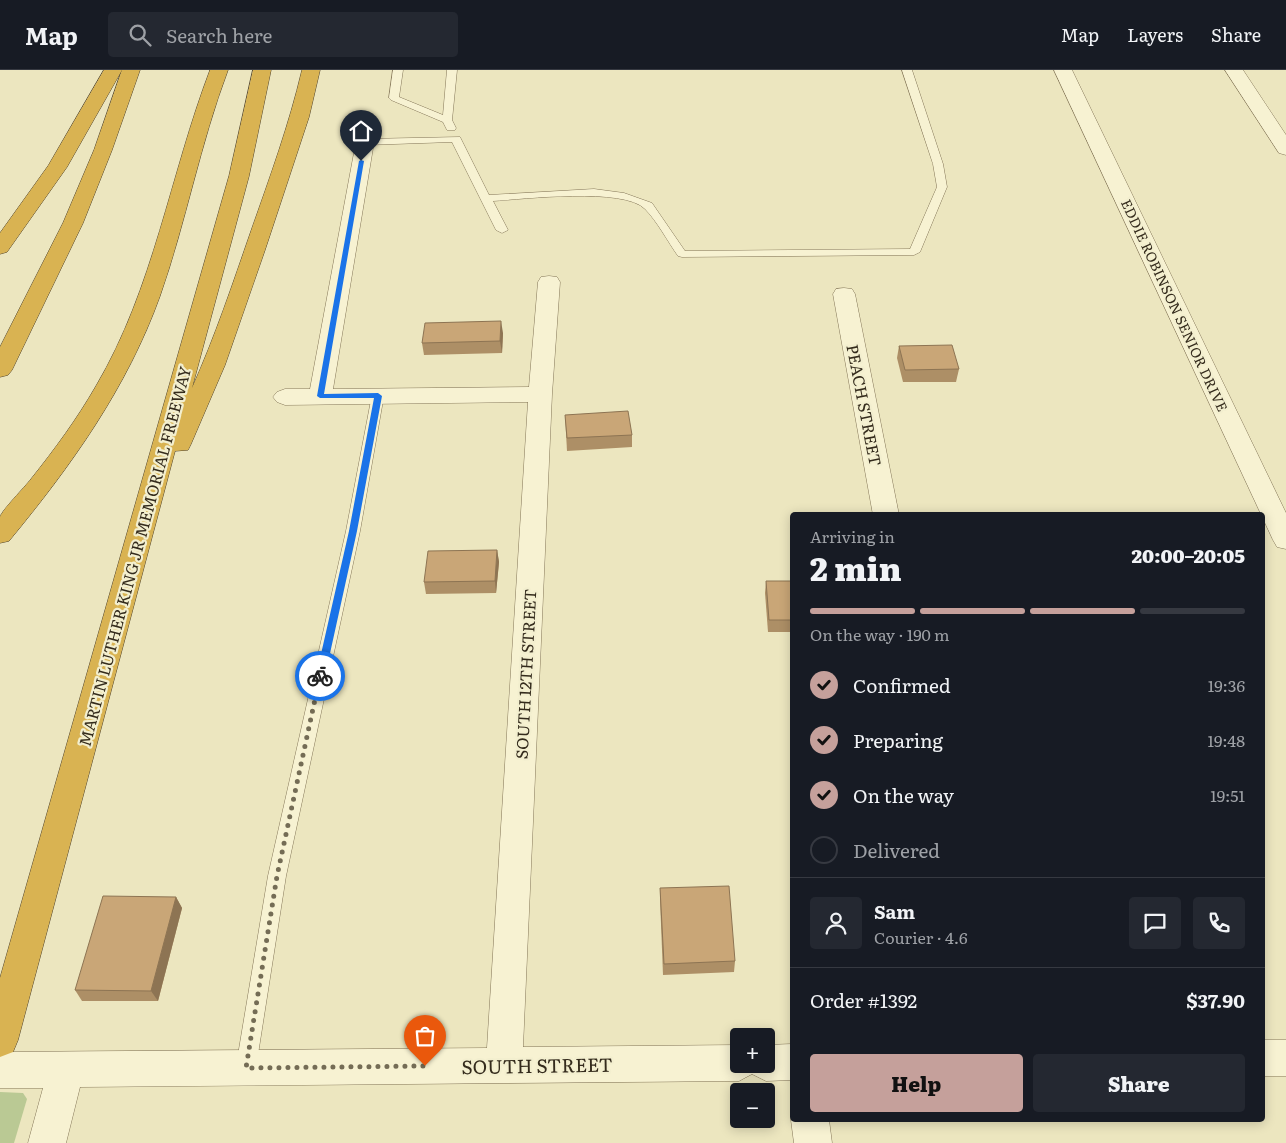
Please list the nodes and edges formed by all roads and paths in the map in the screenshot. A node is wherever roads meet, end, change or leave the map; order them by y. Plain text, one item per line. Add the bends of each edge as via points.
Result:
1 (113, 70) edge
2 (131, 70) edge
3 (219, 70) edge
4 (262, 70) edge
5 (311, 70) edge
6 (398, 70) edge
7 (452, 70) edge
8 (907, 70) edge
9 (1064, 70) edge
10 (1234, 70) edge
11 (447, 120) junction
12 (456, 139) junction
13 (365, 142) joint
14 (1286, 149) edge
15 (486, 198) junction
16 (502, 230) dead end
17 (0, 248) edge
18 (549, 282) dead end
19 (844, 294) dead end
20 (0, 370) edge
21 (540, 394) junction
22 (320, 396) junction
23 (378, 396) junction
24 (285, 397) dead end
25 (885, 512) edge
26 (144, 521) junction
27 (0, 534) edge
28 (1286, 540) edge
29 (0, 1040) edge
30 (1265, 1058) edge
31 (1286, 1058) edge
32 (790, 1062) edge
33 (730, 1063) edge
34 (775, 1063) edge
35 (504, 1065) junction
36 (246, 1068) junction
37 (66, 1069) junction
38 (0, 1070) edge
39 (810, 1122) edge
40 (47, 1143) edge
41 (813, 1143) edge

1 - 17 highway via 57,167
2 - 20 highway via 73,223
3 - 27 highway via 153,285 121,360 67,448 32,497
4 - 26 highway, MARTIN LUTHER KING JR MEMORIAL FREEWAY via 239,176
5 - 26 highway via 300,117 275,194 214,365
6 - 11 lane via 394,98
7 - 11 lane
8 - 15 lane via 938,164 942,187 914,252 682,254 648,206 620,195 594,192
9 - 28 street, EDDIE ROBINSON SENIOR DRIVE
10 - 14 street
11 - 12 lane
12 - 13 lane
12 - 15 lane
13 - 22 street
15 - 16 lane
18 - 21 street, SOUTH 12TH STREET
19 - 25 street, PEACH STREET
21 - 23 street
21 - 35 street, SOUTH 12TH STREET
22 - 23 street
22 - 24 street
23 - 36 lane via 353,531 277,876
26 - 29 highway, MARTIN LUTHER KING JR MEMORIAL FREEWAY
30 - 31 street
32 - 34 street
33 - 35 street, SOUTH STREET
35 - 36 street, SOUTH STREET
36 - 37 street, SOUTH STREET
37 - 38 street, SOUTH STREET
37 - 40 street
39 - 41 street

